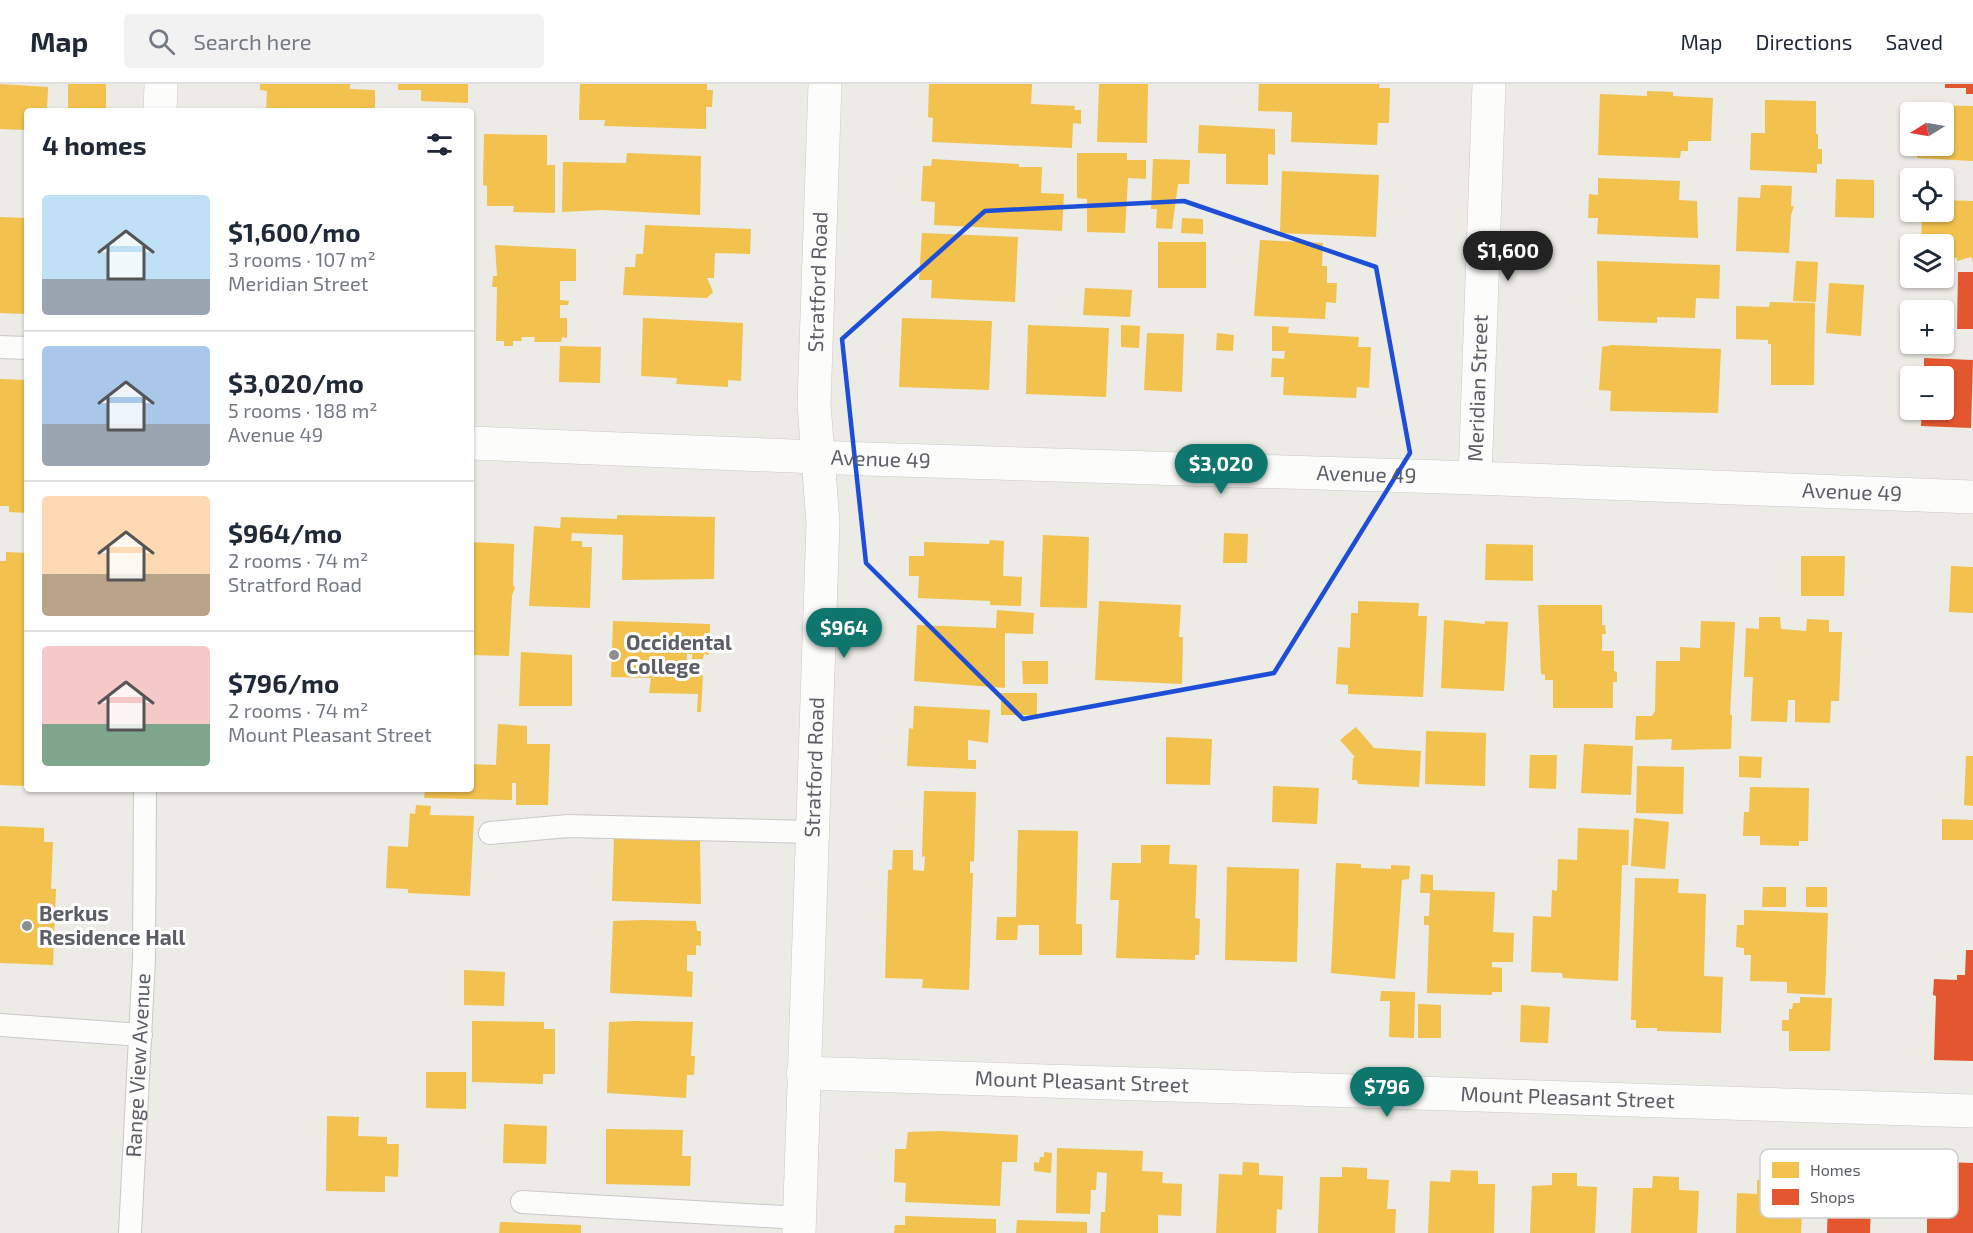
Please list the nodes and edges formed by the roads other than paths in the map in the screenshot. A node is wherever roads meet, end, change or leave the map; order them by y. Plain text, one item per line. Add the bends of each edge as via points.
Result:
1 (161, 84) edge
2 (825, 84) edge
3 (1490, 84) edge
4 (160, 108) edge
5 (0, 347) edge
6 (24, 348) edge
7 (474, 443) edge
8 (819, 458) junction
9 (1475, 477) junction
10 (1973, 497) edge
11 (145, 792) edge
12 (811, 832) junction
13 (490, 833) dead end
14 (0, 1025) edge
15 (141, 1035) junction
16 (803, 1073) junction
17 (1973, 1111) edge
18 (522, 1202) dead end
19 (799, 1226) edge
20 (130, 1233) edge

1 - 4 street
2 - 8 street, Stratford Road via 814,392
3 - 9 street, Meridian Street
5 - 6 lane
7 - 8 street, Avenue 49
8 - 9 street, Avenue 49
8 - 12 street, Stratford Road via 823,523
9 - 10 street, Avenue 49
11 - 15 lane, Range View Avenue
12 - 13 lane via 568,826
12 - 16 street, Stratford Road
14 - 15 lane
15 - 20 lane, Range View Avenue
16 - 17 street, Mount Pleasant Street
16 - 19 street, Stratford Road
18 - 19 lane

